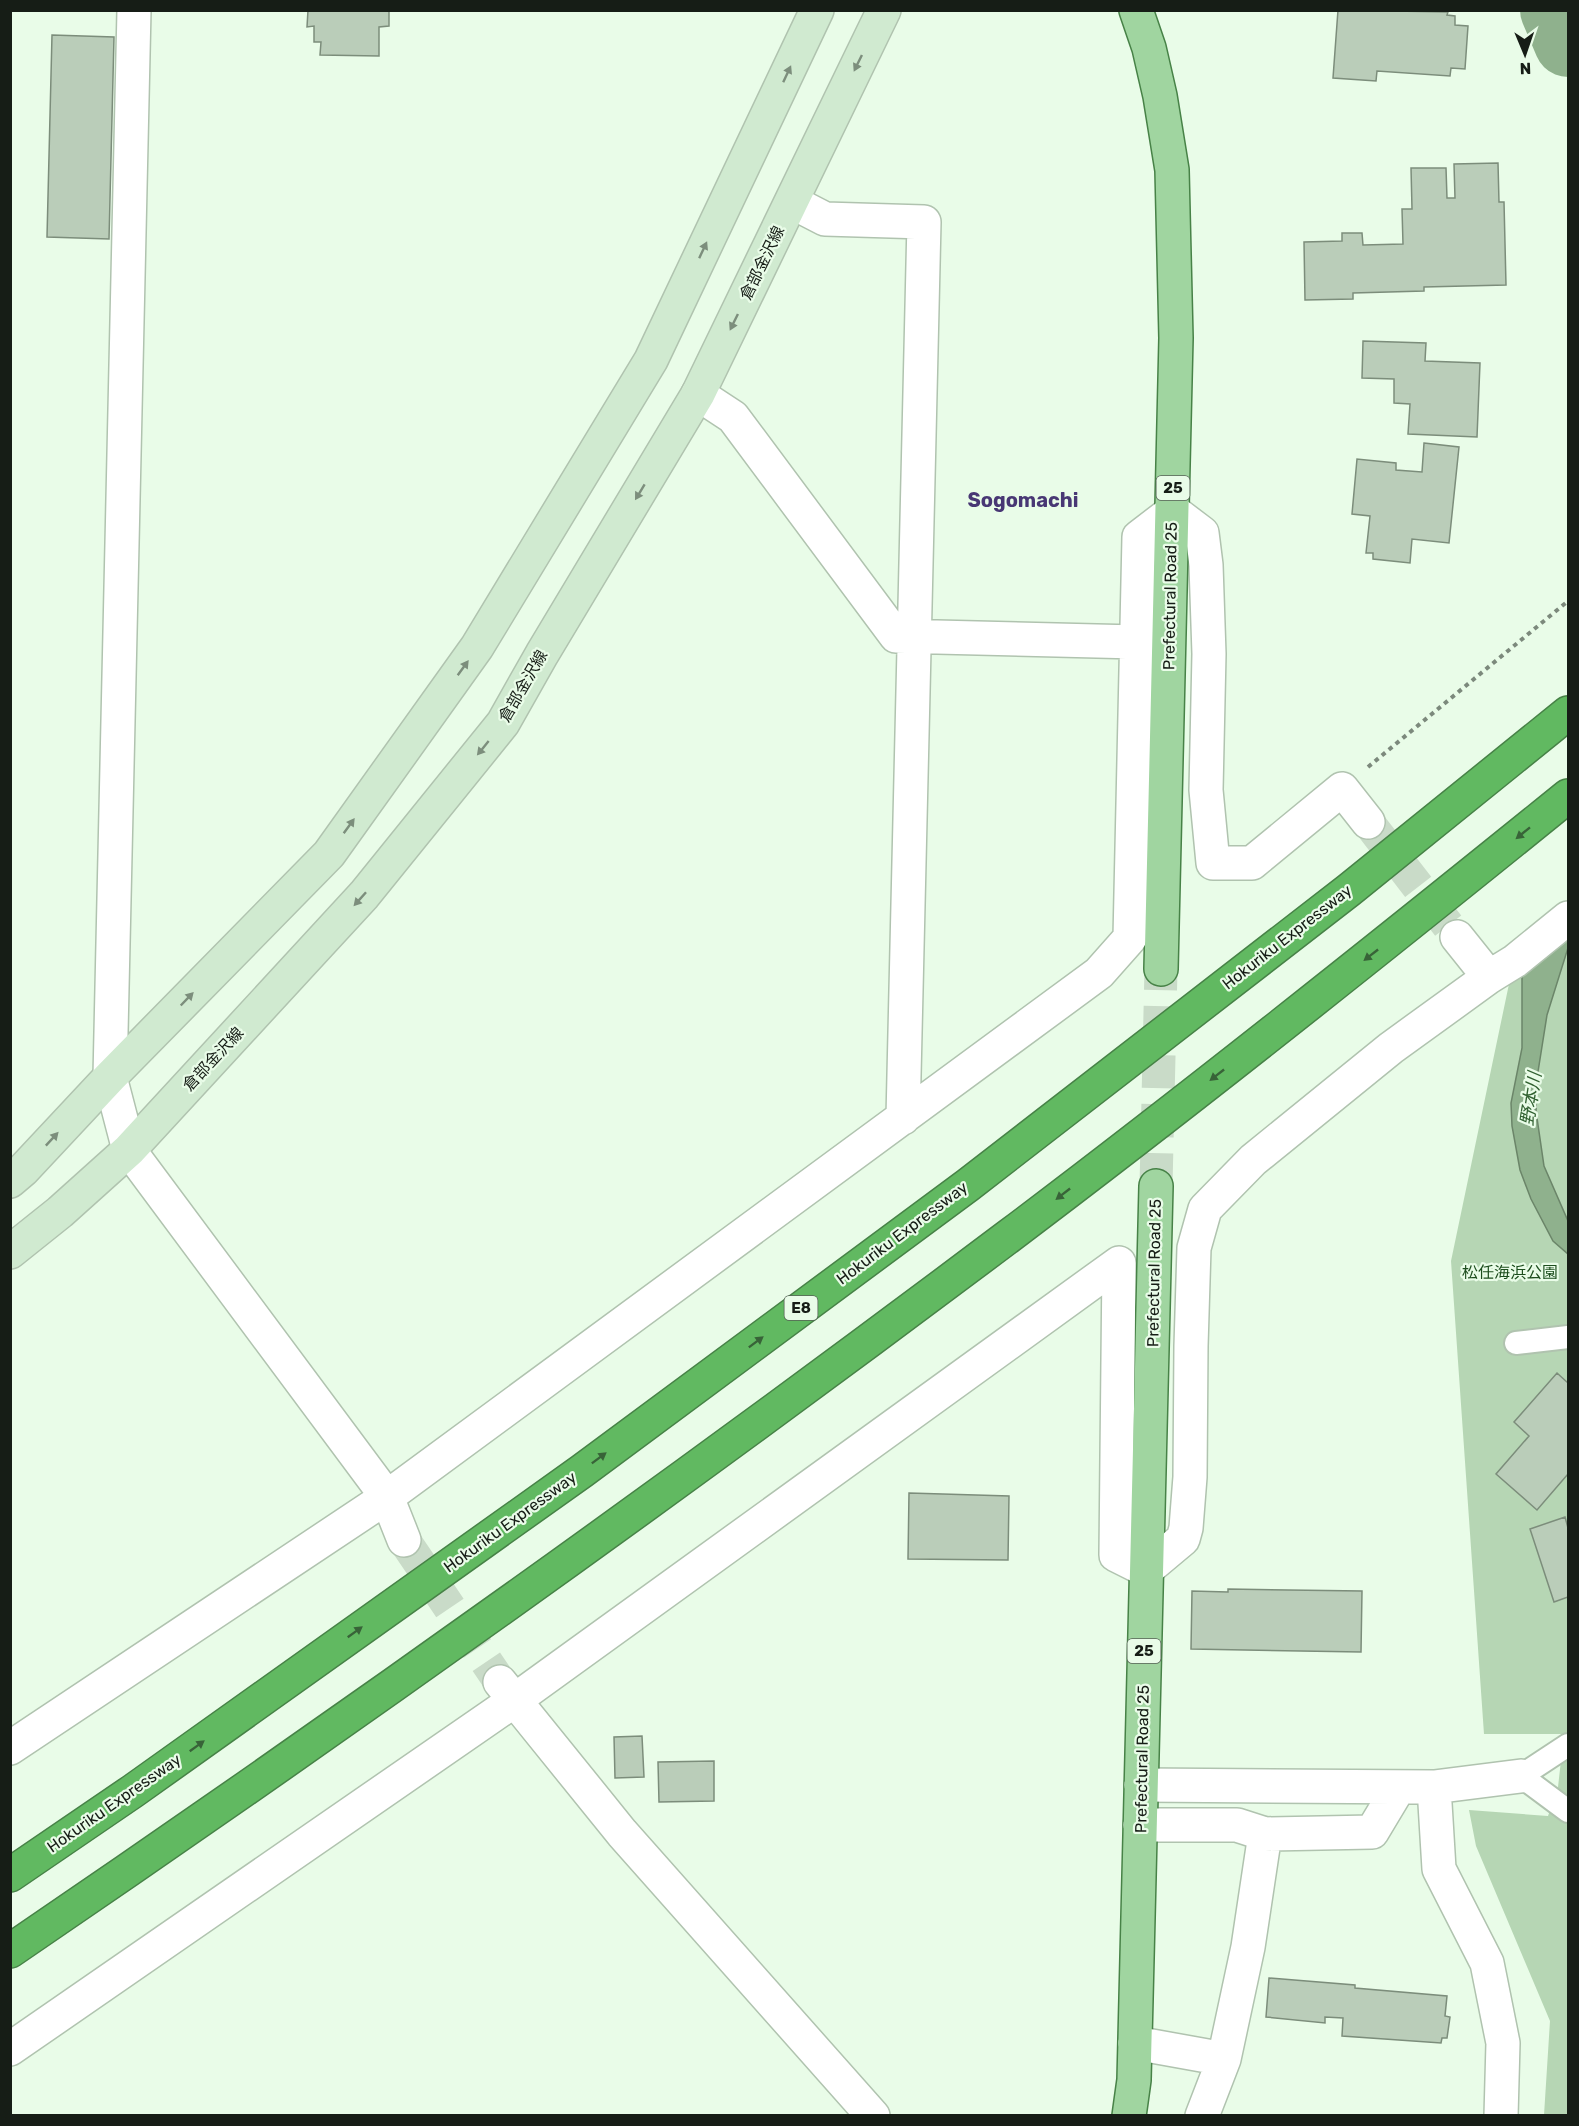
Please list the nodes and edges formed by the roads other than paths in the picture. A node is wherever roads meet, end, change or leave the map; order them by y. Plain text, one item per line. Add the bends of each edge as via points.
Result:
1 (134, 10) edge
2 (818, 10) edge
3 (884, 10) edge
4 (1137, 10) edge
5 (792, 202) junction
6 (698, 394) junction
7 (1173, 511) junction
8 (914, 636) junction
9 (1137, 642) junction
10 (1569, 713) edge
11 (1569, 796) edge
12 (1368, 822) tunnel mouth
13 (1569, 918) edge
14 (1457, 937) tunnel mouth
15 (1161, 969) tunnel mouth
16 (1489, 977) junction
17 (110, 1077) junction
18 (903, 1118) junction
19 (129, 1150) junction
20 (10, 1181) edge
21 (1156, 1186) tunnel mouth
22 (10, 1252) edge
23 (1569, 1337) edge
24 (1516, 1343) dead end
25 (387, 1497) junction
26 (404, 1540) tunnel mouth
27 (1146, 1570) junction
28 (508, 1691) junction
29 (1569, 1745) edge
30 (10, 1748) edge
31 (1521, 1776) junction
32 (1141, 1785) junction
33 (1399, 1787) junction
34 (1434, 1787) junction
35 (1569, 1811) edge
36 (1140, 1825) junction
37 (1265, 1834) junction
38 (10, 1875) edge
39 (10, 1951) edge
40 (1135, 2043) junction
41 (10, 2049) edge
42 (1224, 2059) junction
43 (873, 2115) edge
44 (1129, 2115) edge
45 (1202, 2115) edge
46 (1501, 2115) edge

1 - 17 street
17 -> 2 main road via 329,854 477,647 651,360
3 -> 5 main road, 倉部金沢線
4 - 7 main road, Prefectural Road 25 / 25 via 1160,96 1172,170 1176,338
5 -> 6 main road, 倉部金沢線
5 - 8 street via 825,219 924,222
6 - 8 street via 733,417 896,636
6 -> 19 main road, 倉部金沢線 via 503,723 364,895
7 - 9 street via 1139,537
7 - 12 street via 1202,532 1206,565 1206,790 1213,863 1252,863 1342,789
7 - 15 main road, Prefectural Road 25 / 25
8 - 9 street
8 - 18 street
9 - 18 street via 1130,938 1099,973
38 -> 10 highway, Hokuriku Expressway / E8 via 582,1471 968,1185 1349,890
11 -> 39 highway via 1383,946 1001,1242 597,1539 182,1834
13 - 16 street
14 - 16 street
16 - 27 street via 1391,1048 1262,1152 1205,1209 1194,1248 1186,1528 1183,1539
17 - 19 street
20 -> 17 main road
18 - 25 street
19 - 22 main road, 倉部金沢線
19 - 25 street
21 - 27 main road, Prefectural Road 25 / 25
23 - 24 lane
25 - 26 street
25 - 30 street
27 - 28 street via 1116,1555 1119,1263
27 - 32 main road, Prefectural Road 25 / 25
28 - 41 street
28 - 43 street via 622,1833
29 - 31 lane
31 - 34 street
31 - 35 lane
32 - 33 street
32 - 36 main road, Prefectural Road 25 / 25
33 - 34 street
33 - 37 street via 1372,1832
34 - 46 street via 1439,1869 1487,1963 1503,2043
36 - 37 street via 1237,1825
36 - 40 main road, Prefectural Road 25 / 25
37 - 42 street via 1248,1947
40 - 42 street
40 - 44 main road, Prefectural Road 25 / 25
42 - 45 street

